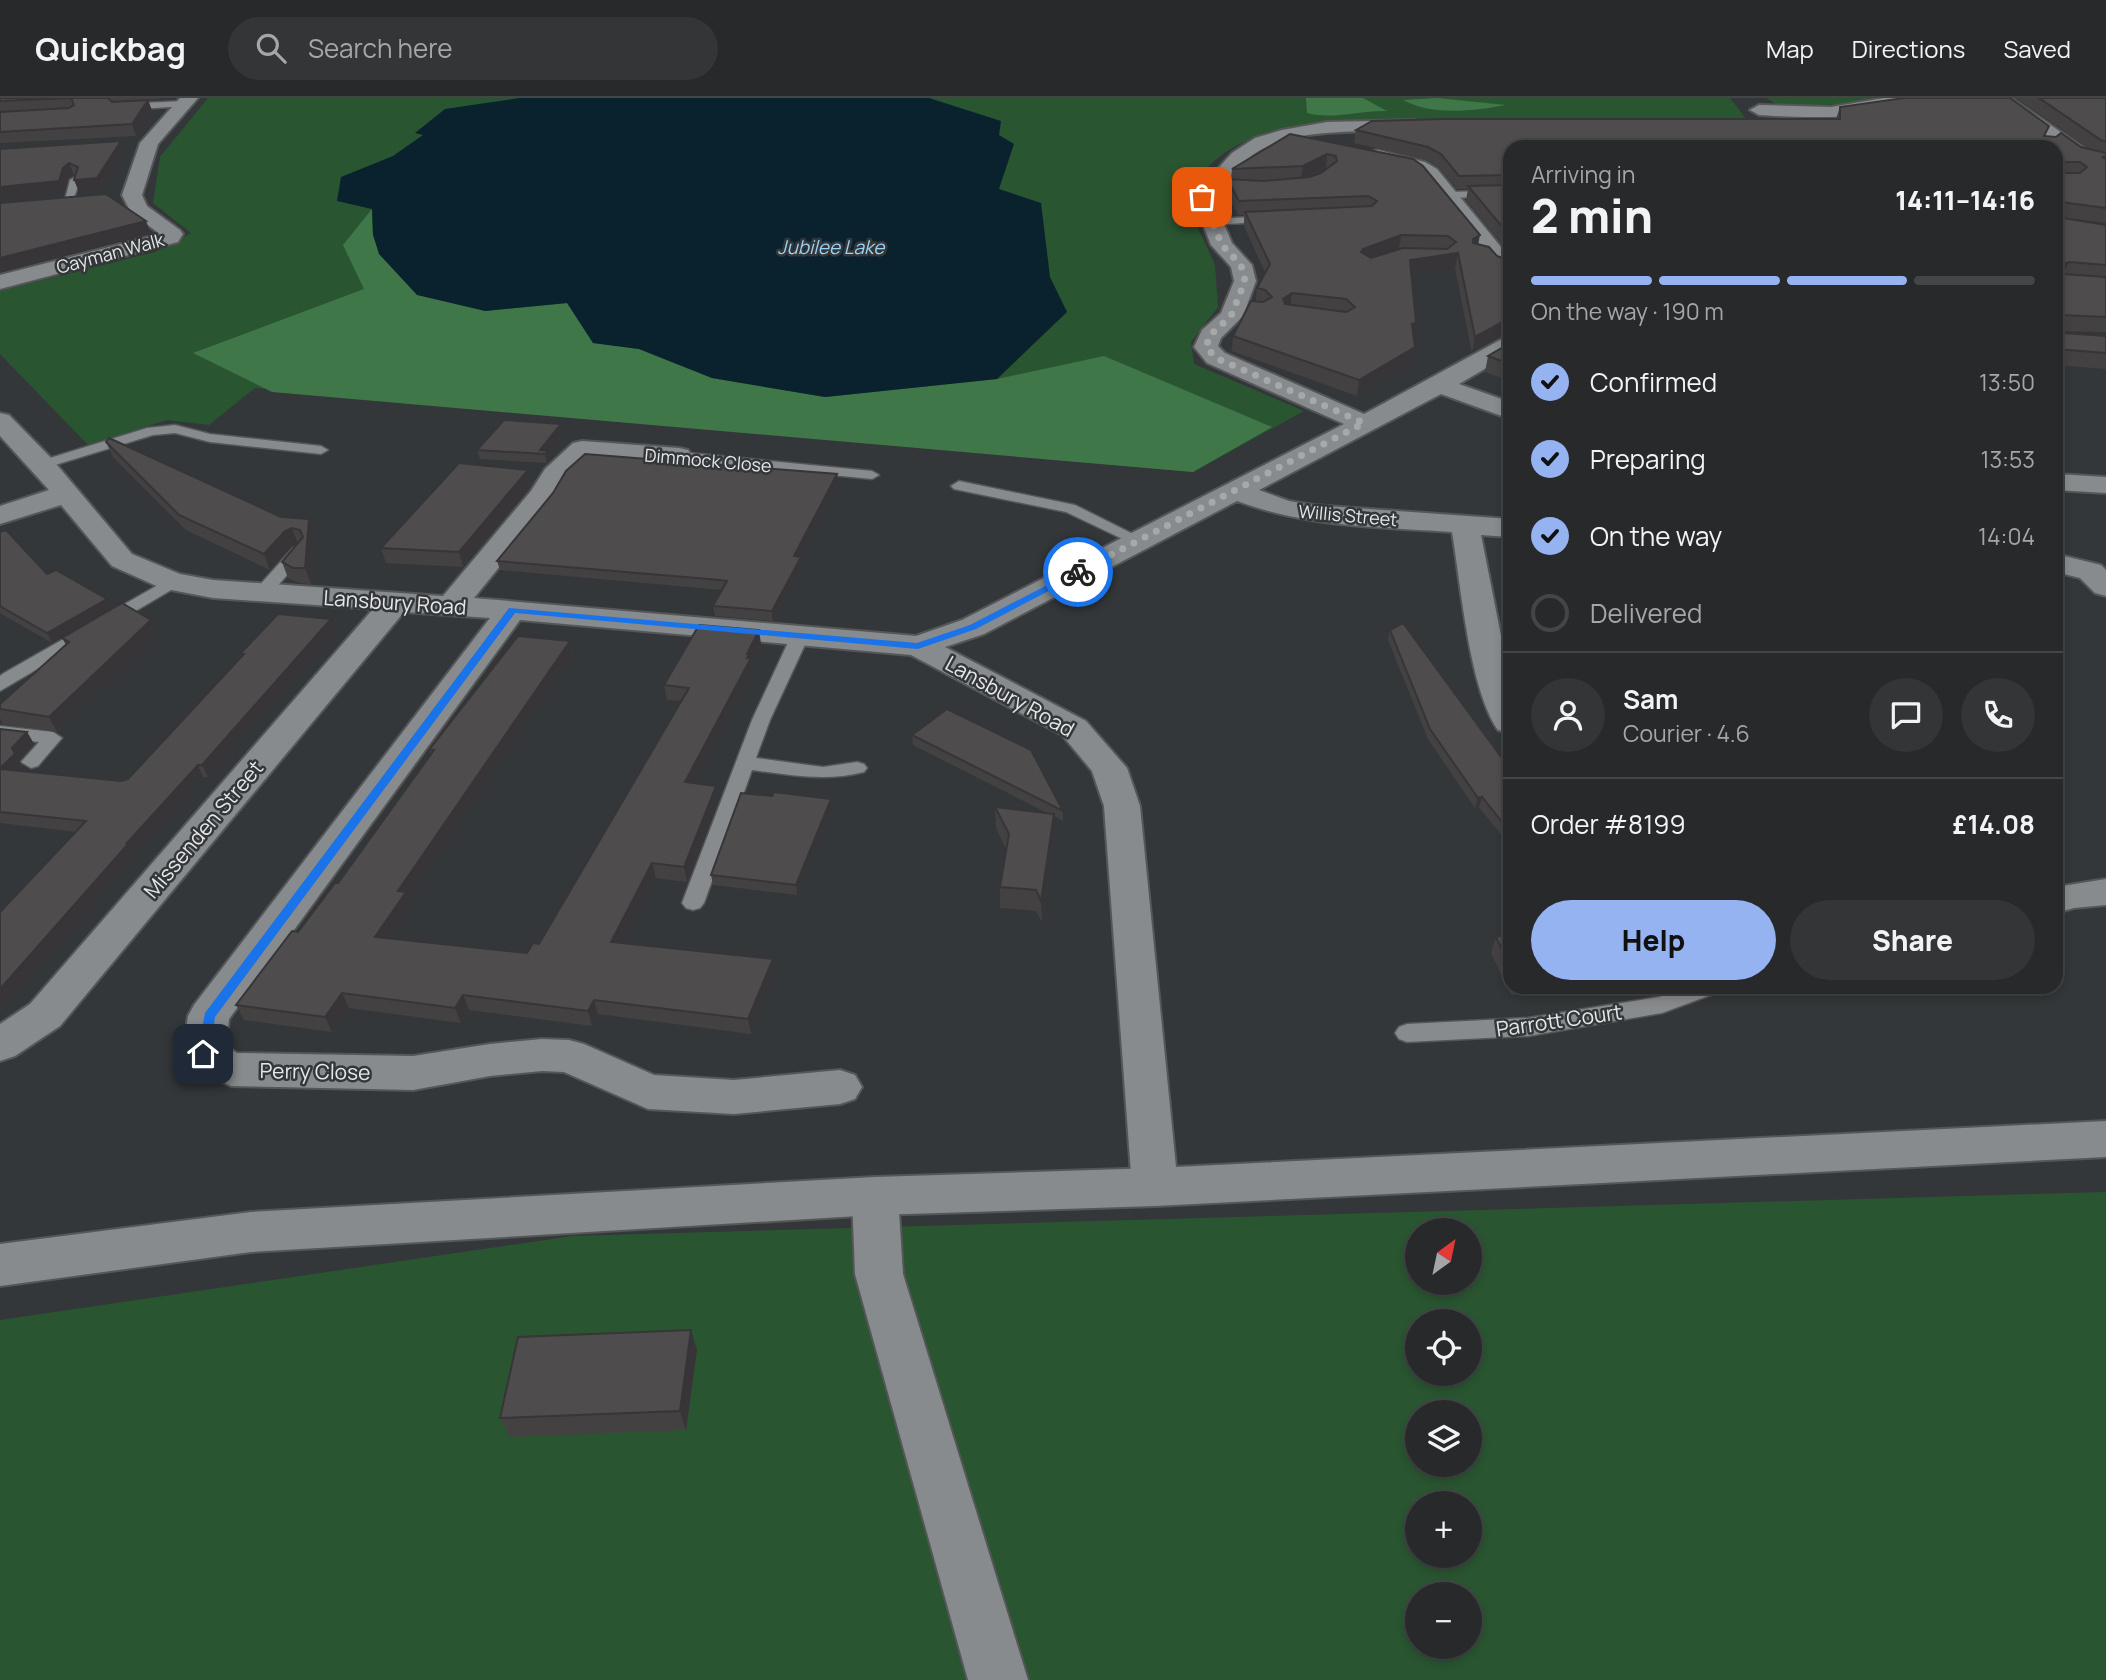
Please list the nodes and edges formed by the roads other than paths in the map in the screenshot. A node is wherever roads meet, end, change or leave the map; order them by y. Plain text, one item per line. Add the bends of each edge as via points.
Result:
1 (1901, 98) edge
2 (1999, 98) edge
3 (187, 101) edge
4 (116, 107) edge
5 (1760, 118) edge
6 (1427, 124) edge
7 (1291, 134) junction
8 (2047, 140) edge
9 (2063, 147) edge
10 (2088, 155) edge
11 (75, 180) edge
12 (1503, 193) edge
13 (132, 195) junction
14 (1450, 195) junction
15 (61, 202) joint
16 (1289, 218) edge
17 (1212, 222) junction
18 (1495, 260) edge
19 (0, 282) edge
20 (1503, 348) edge
21 (1439, 385) junction
22 (1503, 408) edge
23 (1364, 423) junction
24 (5, 433) edge
25 (321, 450) dead end
26 (679, 456) joint
27 (43, 465) junction
28 (872, 475) dead end
29 (2063, 482) edge
30 (2106, 485) edge
31 (959, 486) dead end
32 (1234, 489) junction
33 (66, 494) junction
34 (0, 515) edge
35 (1465, 525) junction
36 (1503, 528) edge
37 (1137, 540) junction
38 (299, 551) edge
39 (2063, 565) edge
40 (2101, 575) edge
41 (172, 582) junction
42 (263, 592) junction
43 (396, 602) junction
44 (451, 606) junction
45 (512, 610) junction
46 (800, 636) junction
47 (918, 646) junction
48 (4, 679) edge
49 (1503, 705) edge
50 (0, 732) edge
51 (31, 762) dead end
52 (745, 764) junction
53 (857, 768) dead end
54 (2106, 892) edge
55 (2063, 899) edge
56 (693, 903) dead end
57 (1690, 994) edge
58 (1407, 1033) dead end
59 (0, 1045) edge
60 (841, 1087) dead end
61 (2106, 1139) edge
62 (1155, 1187) junction
63 (875, 1196) junction
64 (0, 1265) edge
65 (998, 1680) edge

1 - 5 street via 1872,109
2 - 8 street
3 - 4 lane
3 - 13 street via 142,143
6 - 7 street via 1323,127
7 - 14 street via 1418,166
7 - 17 street via 1248,149 1233,162 1221,186 1204,192
9 - 10 street
11 - 15 lane
12 - 14 lane
13 - 15 street
13 - 19 street, Cayman Walk via 138,209 173,234 171,238
14 - 18 street
16 - 17 lane
17 - 23 street via 1222,245 1241,265 1244,309 1210,335 1206,347 1216,358
20 - 21 street
21 - 22 street
21 - 23 street
23 - 32 street
24 - 27 street, Lansbury Road
25 - 27 lane via 210,438 175,429 152,431
26 - 28 lane, Dimmock Close
26 - 44 street, Dimmock Close via 582,449 542,474 543,495
27 - 33 street, Lansbury Road
29 - 30 street
31 - 37 lane via 1070,508
32 - 35 street, Willis Street via 1313,514
32 - 37 street
33 - 34 street
33 - 41 street, Lansbury Road via 122,560
35 - 36 street, Willis Street
35 - 49 street via 1493,679
37 - 47 street via 973,627
38 - 42 lane
39 - 40 street
41 - 42 street, Lansbury Road
41 - 48 lane
42 - 43 street, Lansbury Road
43 - 44 street, Lansbury Road
43 - 59 street, Missenden Street via 45,1015
44 - 45 street, Lansbury Road
45 - 46 street, Lansbury Road
45 - 60 street, Perry Close via 209,1016 203,1054 231,1069 413,1073 490,1060 569,1056 648,1092 689,1097
46 - 47 street, Lansbury Road
46 - 52 lane
47 - 62 street, Lansbury Road via 1074,728 1108,768 1122,806
50 - 51 lane via 53,738
52 - 53 lane via 824,773
52 - 56 lane
54 - 55 street
57 - 58 lane, Parrott Court via 1662,1005 1528,1027
61 - 62 street
62 - 63 street
63 - 64 street via 251,1232
63 - 65 street via 879,1274

